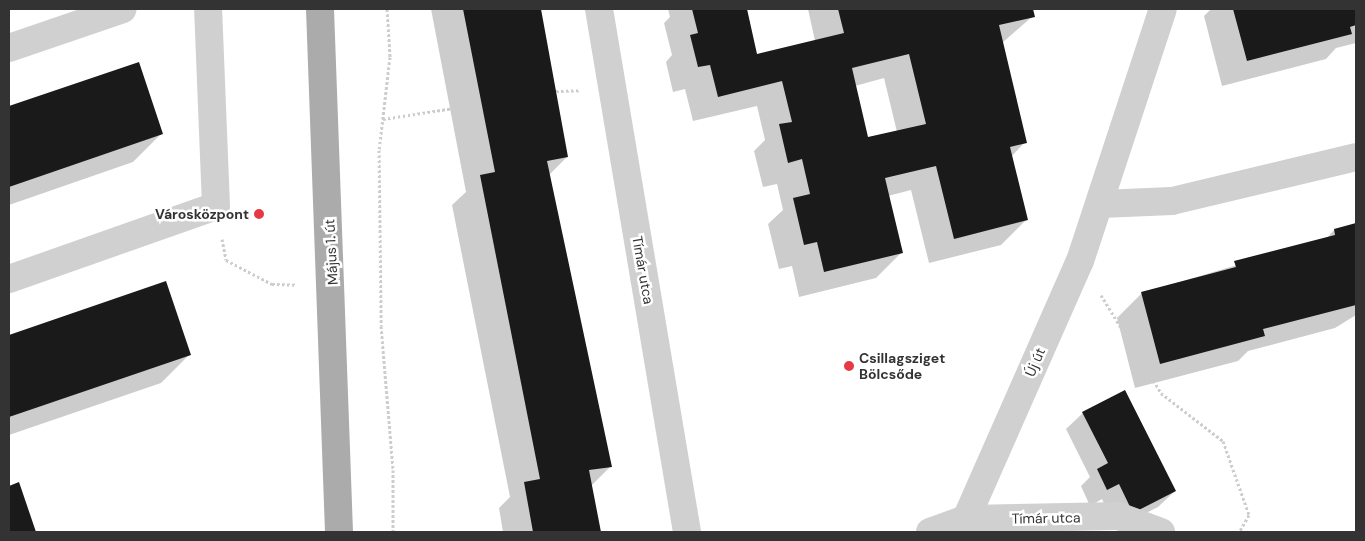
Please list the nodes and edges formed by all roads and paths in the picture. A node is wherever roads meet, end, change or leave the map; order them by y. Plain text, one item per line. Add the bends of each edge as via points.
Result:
1 (123, 9) edge
2 (208, 9) edge
3 (320, 9) edge
4 (387, 9) edge
5 (599, 9) edge
6 (1163, 9) edge
7 (9, 48) edge
8 (480, 104) dead end
9 (384, 118) junction
10 (1356, 157) edge
11 (1101, 204) junction
12 (216, 206) junction
13 (1080, 261) junction
14 (9, 279) edge
15 (333, 286) junction
16 (335, 495) junction
17 (966, 519) junction
18 (323, 532) edge
19 (330, 532) edge
20 (339, 532) edge
21 (347, 532) edge
22 (393, 532) edge
23 (687, 532) edge
24 (930, 532) edge
25 (1161, 532) edge
26 (1240, 532) edge

1 - 7 street
2 - 12 street
3 - 15 main road, Május 1. út
4 - 9 path via 390,57
5 - 23 street, Tímár utca
6 - 11 street, Új út
8 - 9 path
9 - 22 path via 380,150 381,326 393,470
10 - 11 street via 1172,201
11 - 13 street, Új út
12 - 14 street
12 - 15 path via 226,260 272,284
13 - 17 street, Új út
13 - 26 path via 1162,393 1223,441 1249,515
15 - 16 main road, Május 1. út
16 - 18 main road
16 - 19 main road, Május 1. út
16 - 20 main road, Május 1. út
16 - 21 main road
17 - 24 street, Tímár utca
17 - 25 street, Tímár utca via 1118,516

